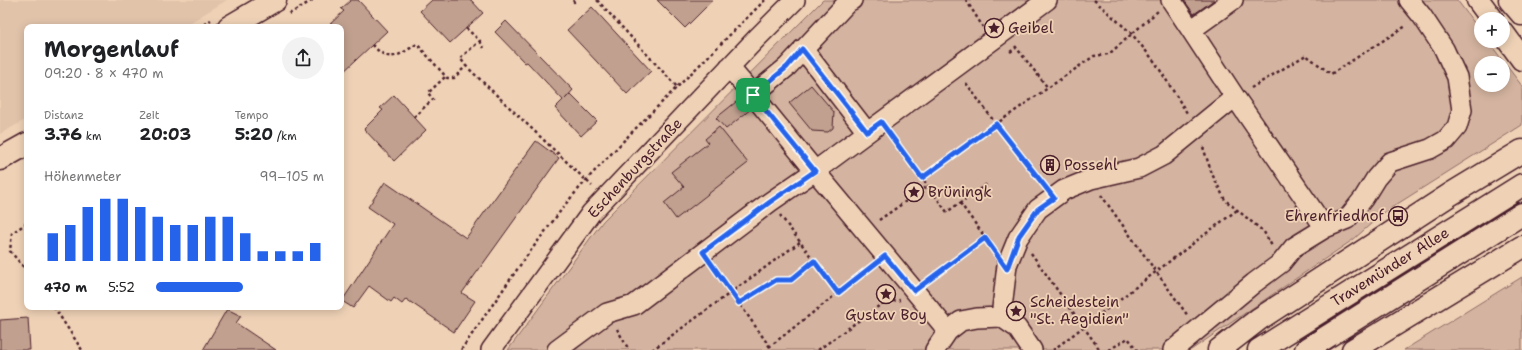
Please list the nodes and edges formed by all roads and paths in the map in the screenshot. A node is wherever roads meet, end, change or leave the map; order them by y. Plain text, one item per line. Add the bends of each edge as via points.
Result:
1 (275, 0) edge
2 (597, 0) edge
3 (764, 0) edge
4 (795, 0) edge
5 (852, 0) edge
6 (966, 0) edge
7 (1047, 0) edge
8 (1171, 0) edge
9 (1233, 0) edge
10 (1409, 0) edge
11 (1478, 0) edge
12 (1510, 0) edge
13 (1487, 12) edge
14 (1522, 14) edge
15 (1422, 16) junction
16 (234, 24) edge
17 (466, 28) dead end
18 (1191, 30) junction
19 (998, 36) junction
20 (480, 41) junction
21 (1510, 42) edge
22 (372, 45) dead end
23 (484, 48) dead end
24 (1016, 48) junction
25 (802, 49) junction
26 (1009, 52) dead end
27 (1522, 58) edge
28 (466, 66) junction
29 (730, 67) junction
30 (446, 76) junction
31 (972, 79) dead end
32 (677, 87) junction
33 (1048, 88) junction
34 (753, 95) junction
35 (1235, 97) junction
36 (414, 117) dead end
37 (996, 124) junction
38 (874, 127) junction
39 (24, 146) edge
40 (1522, 151) edge
41 (0, 159) edge
42 (815, 171) junction
43 (922, 178) junction
44 (1091, 180) junction
45 (586, 181) junction
46 (987, 184) dead end
47 (928, 186) junction
48 (1522, 186) edge
49 (605, 198) junction
50 (1054, 198) junction
51 (770, 202) junction
52 (960, 203) junction
53 (1237, 210) dead end
54 (1522, 214) edge
55 (24, 224) edge
56 (1325, 228) junction
57 (864, 231) junction
58 (1019, 236) junction
59 (985, 238) junction
60 (800, 242) junction
61 (1522, 247) edge
62 (703, 252) junction
63 (885, 256) junction
64 (814, 261) junction
65 (24, 267) edge
66 (1007, 269) junction
67 (1156, 271) junction
68 (914, 291) junction
69 (732, 292) junction
70 (838, 293) junction
71 (739, 303) junction
72 (56, 310) edge
73 (607, 313) junction
74 (1001, 317) junction
75 (1083, 327) junction
76 (948, 331) junction
77 (1198, 331) junction
78 (769, 347) junction
79 (1361, 348) edge
80 (82, 350) edge
81 (461, 350) edge
82 (491, 350) edge
83 (557, 350) edge
84 (629, 350) edge
85 (652, 350) edge
86 (772, 350) edge
87 (818, 350) edge
88 (935, 350) edge
89 (1032, 350) edge
90 (1052, 350) edge
91 (1100, 350) edge
92 (1109, 350) edge
93 (1137, 350) edge
94 (1173, 350) edge
95 (1219, 350) edge
96 (1259, 350) edge
97 (1306, 350) edge

1 - 16 main road
2 - 32 path
3 - 32 path
4 - 29 street, Eschenburgstraße
5 - 25 street
6 - 19 path
7 - 19 street
8 - 18 street
8 - 33 path via 1109,54 1094,56
9 - 18 street
10 - 15 street
11 - 13 main road
12 - 14 main road
15 - 35 path via 1331,74 1306,55
15 - 56 street via 1444,49 1457,77 1462,110 1457,127 1446,140 1430,149 1390,162 1347,219
17 - 20 path
18 - 35 street
19 - 24 path
19 - 38 street
20 - 23 path
20 - 28 path via 460,58
21 - 27 main road
22 - 30 path via 387,57 398,56 417,44
24 - 26 path
24 - 33 path
25 - 34 street via 787,67
25 - 38 street
28 - 30 path via 454,78
28 - 45 path
29 - 34 street
29 - 49 street, Eschenburgstraße
30 - 36 path via 428,94 433,99
31 - 37 path via 966,84
32 - 45 path
33 - 37 path
34 - 42 street
35 - 44 street via 1164,155 1140,168
35 - 56 street
37 - 43 path
37 - 50 path
38 - 42 street
38 - 43 path
39 - 41 main road
40 - 95 main road via 1259,319
42 - 51 street
42 - 57 street
43 - 47 path
44 - 50 street via 1064,190
44 - 67 path
45 - 49 path
45 - 81 path via 523,261
46 - 52 path
47 - 52 path via 947,212
47 - 57 path
48 - 96 main road, Travemünder Allee
49 - 82 street, Eschenburgstraße via 591,213
50 - 58 street via 1038,209
51 - 60 path
51 - 62 street
52 - 59 path
53 - 67 path
54 - 97 main road, Travemünder Allee
55 - 65 path via 12,233 10,251
56 - 77 street via 1294,246 1281,264 1254,283
57 - 63 street
58 - 66 street
58 - 75 path
59 - 66 path
59 - 68 path
60 - 64 path
60 - 69 path
61 - 79 main road
62 - 69 path
62 - 73 street via 634,305
63 - 68 street
63 - 70 path
64 - 70 path
64 - 71 path via 791,280 776,280
66 - 74 street
67 - 75 path
67 - 77 path
68 - 76 street
68 - 87 path via 901,300 883,303
69 - 71 path
69 - 85 path
70 - 78 path
71 - 78 path
72 - 80 path
73 - 83 street
73 - 84 path
74 - 76 street via 961,321
74 - 89 street via 1017,328
75 - 90 path
75 - 91 path
76 - 88 street
77 - 94 street
78 - 86 path
92 - 93 path via 1128,338

